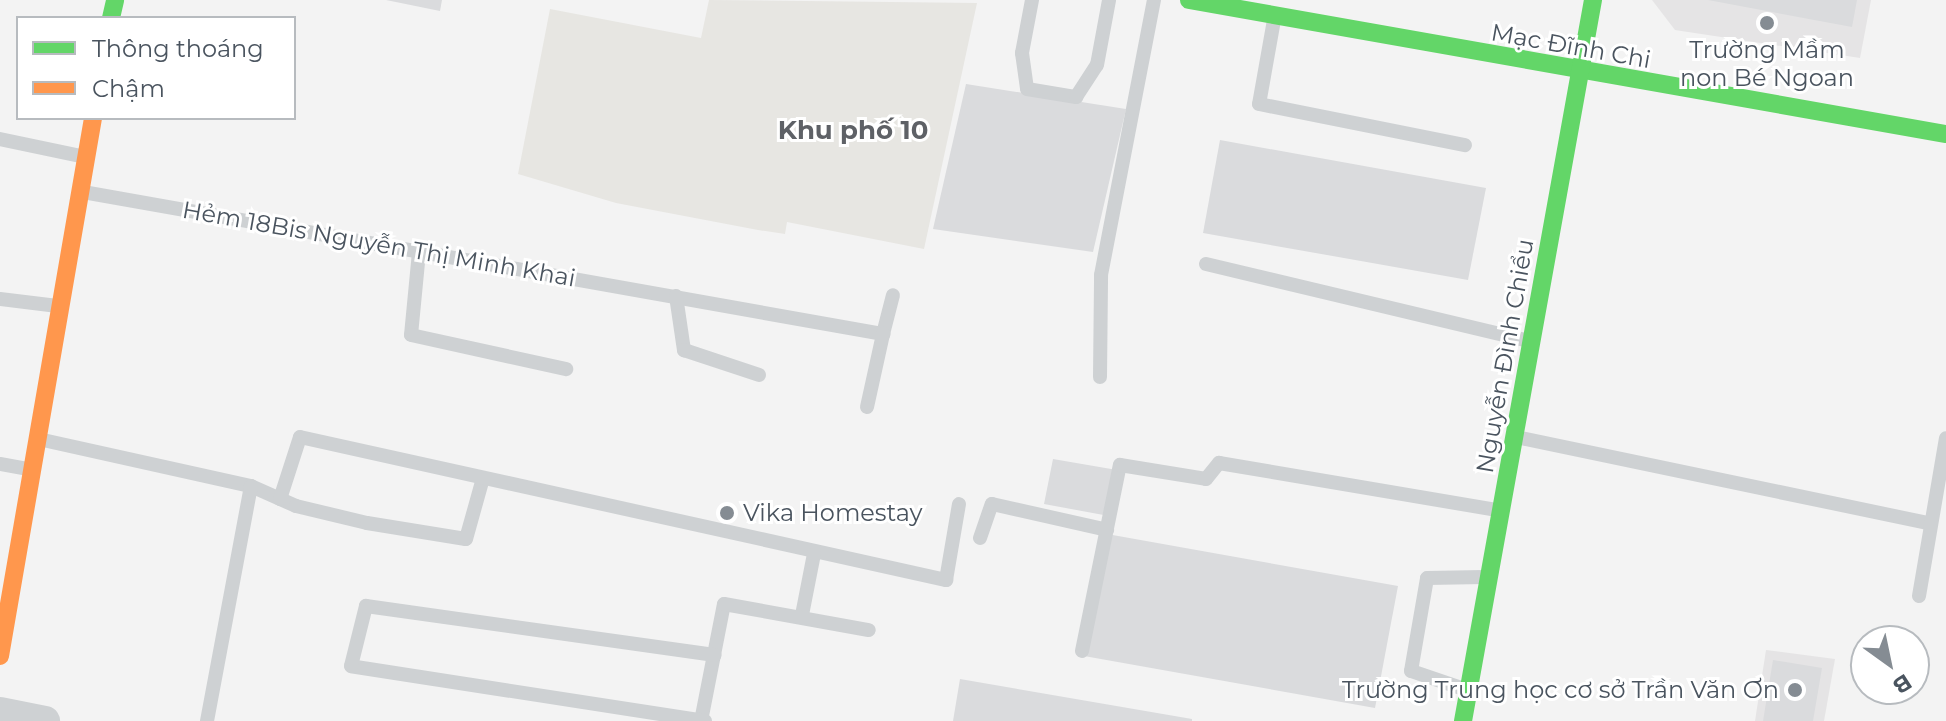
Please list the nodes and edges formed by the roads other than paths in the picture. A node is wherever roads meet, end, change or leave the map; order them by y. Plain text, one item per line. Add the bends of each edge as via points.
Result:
1 (1032, 0) edge
2 (1109, 0) edge
3 (1154, 0) edge
4 (1189, 0) edge
5 (1593, 0) edge
6 (1276, 9) edge
7 (1580, 72) junction
8 (93, 120) edge
9 (1946, 134) edge
10 (0, 139) edge
11 (1465, 145) dead end
12 (86, 157) junction
13 (83, 192) junction
14 (419, 252) junction
15 (1206, 264) dead end
16 (893, 295) dead end
17 (676, 296) junction
18 (0, 299) edge
19 (62, 306) junction
20 (883, 334) junction
21 (1534, 342) junction
22 (566, 369) dead end
23 (759, 375) dead end
24 (1100, 377) dead end
25 (867, 407) dead end
26 (1515, 436) junction
27 (1946, 438) edge
28 (39, 439) junction
29 (0, 464) edge
30 (33, 470) junction
31 (483, 478) junction
32 (251, 486) junction
33 (280, 499) junction
34 (959, 504) dead end
35 (1501, 511) junction
36 (1927, 523) junction
37 (1107, 530) junction
38 (980, 538) dead end
39 (814, 554) junction
40 (1489, 577) junction
41 (1919, 596) dead end
42 (802, 615) junction
43 (869, 630) dead end
44 (1082, 651) dead end
45 (715, 655) junction
46 (0, 656) edge
47 (1468, 690) junction
48 (0, 712) edge
49 (45, 721) edge
50 (207, 721) edge
51 (702, 721) edge
52 (1463, 721) edge

1 - 2 lane via 1022,53 1027,89 1076,97 1097,65
3 - 24 lane via 1101,275
4 - 6 main road, Mạc Đĩnh Chi
5 - 7 main road, Nguyễn Đình Chiểu
6 - 7 main road, Mạc Đĩnh Chi
6 - 11 lane via 1259,104
7 - 9 main road, Mạc Đĩnh Chi
7 - 21 main road, Nguyễn Đình Chiểu
8 - 12 main road
10 - 12 lane
12 - 13 main road
13 - 14 lane, Hẻm 18Bis Nguyễn Thị Minh Khai
13 - 19 main road
14 - 17 lane, Hẻm 18Bis Nguyễn Thị Minh Khai
14 - 22 lane via 411,335
15 - 21 lane
16 - 20 lane
17 - 20 lane, Hẻm 18Bis Nguyễn Thị Minh Khai
17 - 23 lane via 684,350
18 - 19 lane
19 - 28 main road
20 - 25 lane
21 - 26 main road, Nguyễn Đình Chiểu
26 - 35 main road, Nguyễn Đình Chiểu
26 - 36 lane
27 - 36 lane
28 - 30 main road
28 - 32 lane
29 - 30 lane
30 - 46 main road
31 - 33 lane via 300,437
31 - 33 lane via 466,539 367,523
31 - 39 lane
32 - 33 lane
32 - 50 lane
34 - 39 lane via 946,580
35 - 37 lane via 1219,463 1206,479 1120,465
35 - 40 main road, Nguyễn Đình Chiểu
36 - 41 lane
37 - 38 lane via 992,504
37 - 44 lane
39 - 42 lane
40 - 47 main road, Nguyễn Đình Chiểu
40 - 47 lane via 1427,578 1424,594 1411,671
42 - 43 lane
42 - 45 lane via 724,604
45 - 51 lane
45 - 51 lane via 366,606 351,666
47 - 52 main road, Nguyễn Đình Chiểu
48 - 49 street

